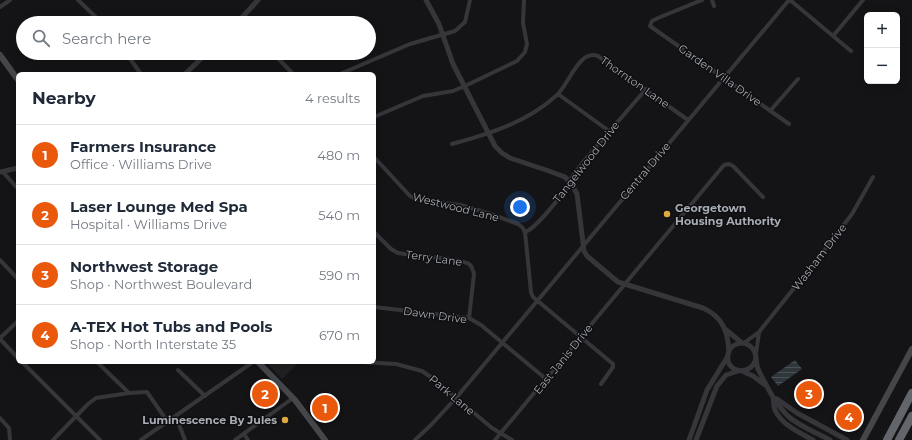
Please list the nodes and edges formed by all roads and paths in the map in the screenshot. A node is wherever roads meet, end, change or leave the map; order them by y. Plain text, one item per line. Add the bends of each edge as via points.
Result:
1 (10, 0) edge
2 (78, 0) edge
3 (258, 0) edge
4 (426, 0) edge
5 (470, 0) edge
6 (524, 0) edge
7 (702, 0) edge
8 (712, 0) edge
9 (789, 0) edge
10 (863, 0) edge
11 (714, 6) dead end
12 (0, 7) edge
13 (95, 16) edge
14 (245, 16) edge
15 (443, 34) junction
16 (833, 36) junction
17 (851, 51) dead end
18 (0, 55) edge
19 (376, 59) edge
20 (131, 60) edge
21 (200, 60) edge
22 (279, 60) edge
23 (373, 60) edge
24 (140, 72) edge
25 (187, 72) edge
26 (291, 72) edge
27 (345, 72) edge
28 (16, 77) edge
29 (723, 78) junction
30 (798, 79) dead end
31 (465, 86) junction
32 (646, 89) junction
33 (558, 94) junction
34 (770, 111) junction
35 (376, 116) edge
36 (688, 120) junction
37 (789, 124) dead end
38 (609, 131) junction
39 (488, 134) junction
40 (452, 144) dead end
41 (376, 158) edge
42 (16, 168) edge
43 (2, 172) edge
44 (873, 177) dead end
45 (569, 181) junction
46 (16, 187) edge
47 (763, 197) dead end
48 (525, 232) junction
49 (376, 234) edge
50 (583, 245) junction
51 (0, 260) edge
52 (16, 277) edge
53 (625, 284) junction
54 (537, 301) junction
55 (376, 307) edge
56 (469, 318) junction
57 (16, 323) edge
58 (725, 329) junction
59 (759, 332) junction
60 (580, 336) junction
61 (0, 339) edge
62 (502, 343) junction
63 (743, 343) junction
64 (912, 349) edge
65 (728, 354) junction
66 (16, 356) edge
67 (756, 356) junction
68 (376, 363) edge
69 (24, 364) edge
70 (99, 364) edge
71 (250, 364) edge
72 (260, 364) edge
73 (178, 370) dead end
74 (740, 371) junction
75 (546, 379) junction
76 (601, 384) dead end
77 (766, 386) junction
78 (129, 393) junction
79 (912, 393) edge
80 (205, 396) junction
81 (773, 396) junction
82 (293, 398) junction
83 (456, 398) junction
84 (702, 404) junction
85 (708, 406) junction
86 (76, 416) junction
87 (912, 416) edge
88 (176, 417) junction
89 (0, 418) edge
90 (167, 421) junction
91 (244, 434) junction
92 (500, 434) junction
93 (10, 440) edge
94 (53, 440) edge
95 (100, 440) edge
96 (141, 440) edge
97 (185, 440) edge
98 (234, 440) edge
99 (248, 440) edge
100 (325, 440) edge
101 (415, 440) edge
102 (495, 440) edge
103 (512, 440) edge
104 (689, 440) edge
105 (696, 440) edge
106 (813, 440) edge
107 (830, 440) edge
108 (847, 440) edge
109 (864, 440) edge
110 (887, 440) edge
111 (899, 440) edge

1 - 12 street
2 - 13 street
3 - 14 street
4 - 15 street
5 - 15 street via 463,24 455,31
6 - 31 street via 523,23 527,44 523,55 514,64
7 - 29 street, Garden Villa Drive via 658,18 652,21 650,26
8 - 11 street
9 - 16 street
9 - 29 street, Central Drive
10 - 16 street
15 - 19 street
15 - 31 street via 450,58
16 - 17 street
18 - 28 main road
20 - 24 street
21 - 25 street
22 - 26 street
23 - 27 street
29 - 34 street, Garden Villa Drive
29 - 36 street, Central Drive
30 - 34 street
31 - 35 street via 453,91 423,96
31 - 39 street
32 - 33 street, Thornton Lane via 598,56 589,55 580,62
32 - 36 street, Thornton Lane
32 - 38 street, Tangelwood Drive
33 - 38 street
33 - 39 street, Thornton Lane via 532,114
34 - 37 street, Garden Villa Drive
36 - 50 street, Central Drive
38 - 45 street, Tangelwood Drive
39 - 40 street, Thornton Lane
39 - 45 street via 498,150 510,158 560,174
41 - 48 street, Westwood Lane via 410,196 416,199 460,205 491,214 518,224
42 - 43 street
43 - 46 street
44 - 59 street, Washam Drive via 852,214
45 - 48 street, Tangelwood Drive via 568,187 530,231
45 - 50 street via 577,194
47 - 53 street, East Janis Drive via 733,166 724,165
48 - 54 street via 531,292
49 - 56 street, Terry Lane via 398,253 470,264 474,274
50 - 53 street via 590,259 614,279
50 - 54 street, Central Drive
51 - 52 street
53 - 58 street via 708,310 717,317
53 - 60 street, East Janis Drive
54 - 60 street
54 - 62 street, Central Drive
55 - 56 street, Dawn Drive
56 - 62 street, Dawn Drive
57 - 61 street
58 - 63 street
58 - 65 street
59 - 63 street, Washam Drive
59 - 67 street
60 - 75 street, East Janis Drive
60 - 76 street via 613,364
61 - 66 street
62 - 75 street, Dawn Drive
62 - 83 street, Central Drive
63 - 65 street via 734,346
63 - 67 street via 752,347
64 - 109 main road
65 - 74 street via 731,366
65 - 84 street via 707,390
67 - 74 street via 751,368
67 - 77 street via 758,370
68 - 83 street, Park Lane via 396,364 422,371
69 - 86 street
70 - 78 street
71 - 80 street
72 - 82 main road
73 - 80 street
74 - 77 street via 753,376
74 - 85 street via 730,372 722,379
75 - 92 street, East Janis Drive
77 - 81 street
78 - 86 street via 96,398
78 - 90 street via 147,392
79 - 110 highway
80 - 88 street
81 - 106 street via 775,409 786,424
81 - 107 street via 790,417
81 - 108 street via 797,413
82 - 91 street
82 - 100 main road
83 - 92 street, Park Lane
83 - 101 street, Central Drive
84 - 85 street
84 - 104 street
85 - 105 street
86 - 94 street
86 - 95 street
87 - 111 highway
88 - 90 street
88 - 97 street
89 - 93 street via 9,428
90 - 96 street
91 - 98 street
91 - 99 street
92 - 102 street, East Janis Drive
92 - 103 street, Park Lane

